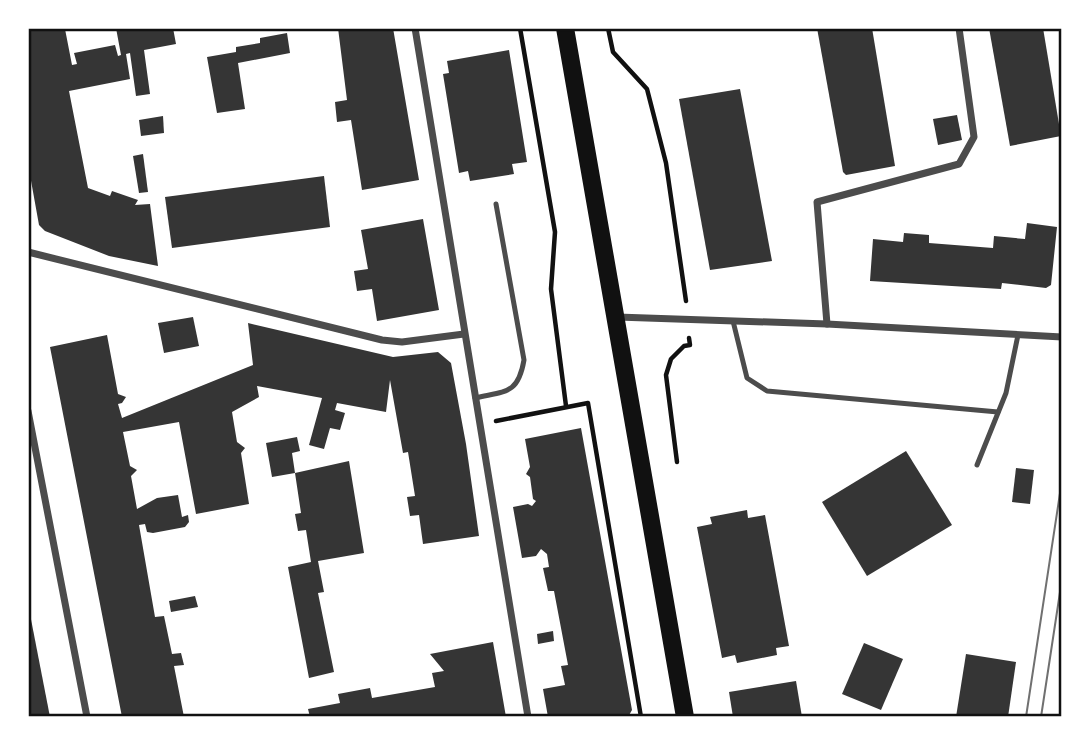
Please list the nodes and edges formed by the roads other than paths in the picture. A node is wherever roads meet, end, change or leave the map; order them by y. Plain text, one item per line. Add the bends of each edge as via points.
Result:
1 (415, 28) edge
2 (565, 28) edge
3 (959, 28) edge
4 (496, 204) dead end
5 (28, 252) edge
6 (616, 317) junction
7 (733, 321) junction
8 (827, 324) junction
9 (464, 334) junction
10 (1018, 335) junction
11 (1062, 337) edge
12 (475, 398) junction
13 (28, 411) edge
14 (998, 412) junction
15 (977, 465) dead end
16 (87, 717) edge
17 (528, 717) edge
18 (685, 717) edge

1 - 9 street
2 - 6 main road
3 - 8 street via 974,137 959,164 817,202
4 - 12 lane via 524,360 521,378 510,390
5 - 9 street via 382,340
6 - 7 street
6 - 18 main road
7 - 8 street
7 - 14 lane via 747,378 767,391
8 - 10 street
9 - 12 street
10 - 11 street
10 - 14 lane
12 - 17 street
13 - 16 street
14 - 15 lane

